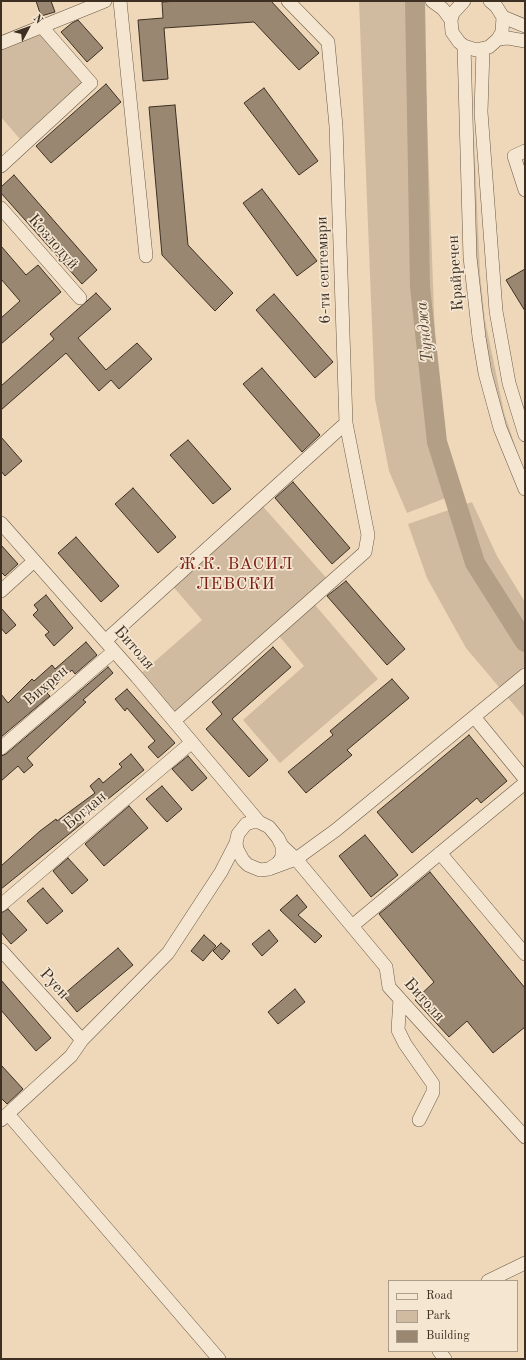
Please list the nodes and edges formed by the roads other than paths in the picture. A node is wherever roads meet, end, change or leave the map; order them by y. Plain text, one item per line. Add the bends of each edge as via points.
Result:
1 (105, 1) edge
2 (120, 1) edge
3 (288, 1) edge
4 (463, 1) edge
5 (490, 1) edge
6 (434, 2) edge
7 (502, 17) junction
8 (451, 20) junction
9 (525, 26) edge
10 (42, 27) junction
11 (498, 39) junction
12 (524, 41) edge
13 (1, 43) edge
14 (464, 46) junction
15 (483, 49) junction
16 (525, 151) edge
17 (1, 166) edge
18 (525, 190) edge
19 (1, 208) edge
20 (146, 256) dead end
21 (80, 298) dead end
22 (346, 422) junction
23 (525, 435) edge
24 (525, 489) edge
25 (1, 523) edge
26 (34, 561) junction
27 (1, 591) edge
28 (109, 646) junction
29 (525, 675) edge
30 (475, 718) junction
31 (174, 721) junction
32 (192, 742) junction
33 (1, 748) edge
34 (525, 779) edge
35 (525, 783) edge
36 (239, 799) junction
37 (259, 822) junction
38 (242, 828) junction
39 (236, 843) junction
40 (282, 846) junction
41 (440, 854) junction
42 (296, 859) junction
43 (248, 865) junction
44 (269, 869) junction
45 (221, 872) junction
46 (1, 905) edge
47 (352, 926) junction
48 (1, 950) edge
49 (525, 954) edge
50 (400, 999) junction
51 (82, 1040) junction
52 (5, 1117) edge
53 (419, 1120) dead end
54 (525, 1137) edge
55 (525, 1262) edge
56 (490, 1280) edge
57 (220, 1359) edge

1 - 10 street
2 - 20 street
3 - 22 street, 6-ти септември via 328,42 336,126
4 - 8 street via 457,6
5 - 7 street
6 - 8 street
7 - 9 street
7 - 11 street via 502,32
8 - 14 street via 452,32
10 - 13 street
10 - 17 street via 91,83
11 - 12 street
11 - 15 street via 490,47
14 - 15 street via 476,50
14 - 24 street, Крайречен via 470,256 479,337 485,373 500,428
15 - 23 street via 481,112 496,311 510,383
16 - 18 street via 514,156
19 - 21 street, Козлодуй
22 - 28 street, Вихрен
22 - 31 street, 6-ти септември via 368,535 365,552
25 - 26 street, Битоля
26 - 27 street
26 - 28 street, Битоля
28 - 31 street, Битоля
28 - 33 street, Вихрен
29 - 30 street
30 - 34 street
30 - 42 street
31 - 32 street, Битоля
32 - 36 street, Битоля
32 - 46 street, Богдан
35 - 41 street
36 - 37 street, Битоля
36 - 38 street
37 - 38 street via 252,822
37 - 40 street via 269,827
38 - 39 street
39 - 43 street via 240,855
39 - 45 street
40 - 42 street, Битоля
40 - 44 street via 282,857
41 - 47 street
41 - 49 street
42 - 44 street
42 - 47 street, Битоля
43 - 44 street via 260,870
43 - 45 street
45 - 51 street via 168,952
47 - 50 street, Битоля via 386,967 389,987
48 - 51 street, Руен
50 - 53 street via 398,1030 433,1084 433,1092
50 - 54 street, Битоля
51 - 52 street via 71,1056
52 - 57 street
55 - 56 street

